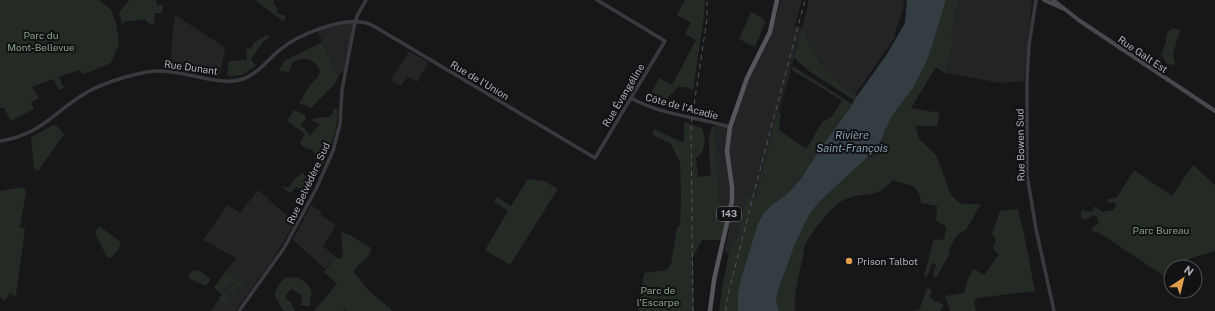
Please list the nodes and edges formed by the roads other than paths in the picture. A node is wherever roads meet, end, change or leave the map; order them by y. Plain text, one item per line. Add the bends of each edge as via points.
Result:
1 (366, 0) edge
2 (597, 0) edge
3 (777, 0) edge
4 (1036, 0) edge
5 (1044, 0) edge
6 (1053, 0) edge
7 (1064, 9) junction
8 (355, 21) junction
9 (631, 98) junction
10 (1215, 111) edge
11 (730, 127) junction
12 (0, 141) edge
13 (595, 158) joint
14 (239, 311) edge
15 (710, 311) edge
16 (1054, 311) edge

1 - 8 street, Rue Belvédère Sud
2 - 9 street, Rue Évangéline via 665,40
3 - 11 main road, 143 via 770,32 747,78
4 - 16 street, Rue Bowen Sud via 1027,80 1027,175
5 - 7 main road, Rue Galt Est
6 - 7 main road, Rue Galt Est
7 - 10 main road, Rue Galt Est
8 - 12 street, Rue Dunant via 317,30 297,38 280,49 254,73 239,80 157,71 142,73 102,86 83,95 36,129
8 - 13 street, Rue de l'Union via 377,28
8 - 14 street, Rue Belvédère Sud via 342,90 340,124 333,151 284,248
9 - 11 street, Côte de l'Acadie via 649,108
9 - 13 street, Rue Évangéline
11 - 15 main road, 143 via 727,151 732,201 714,280

